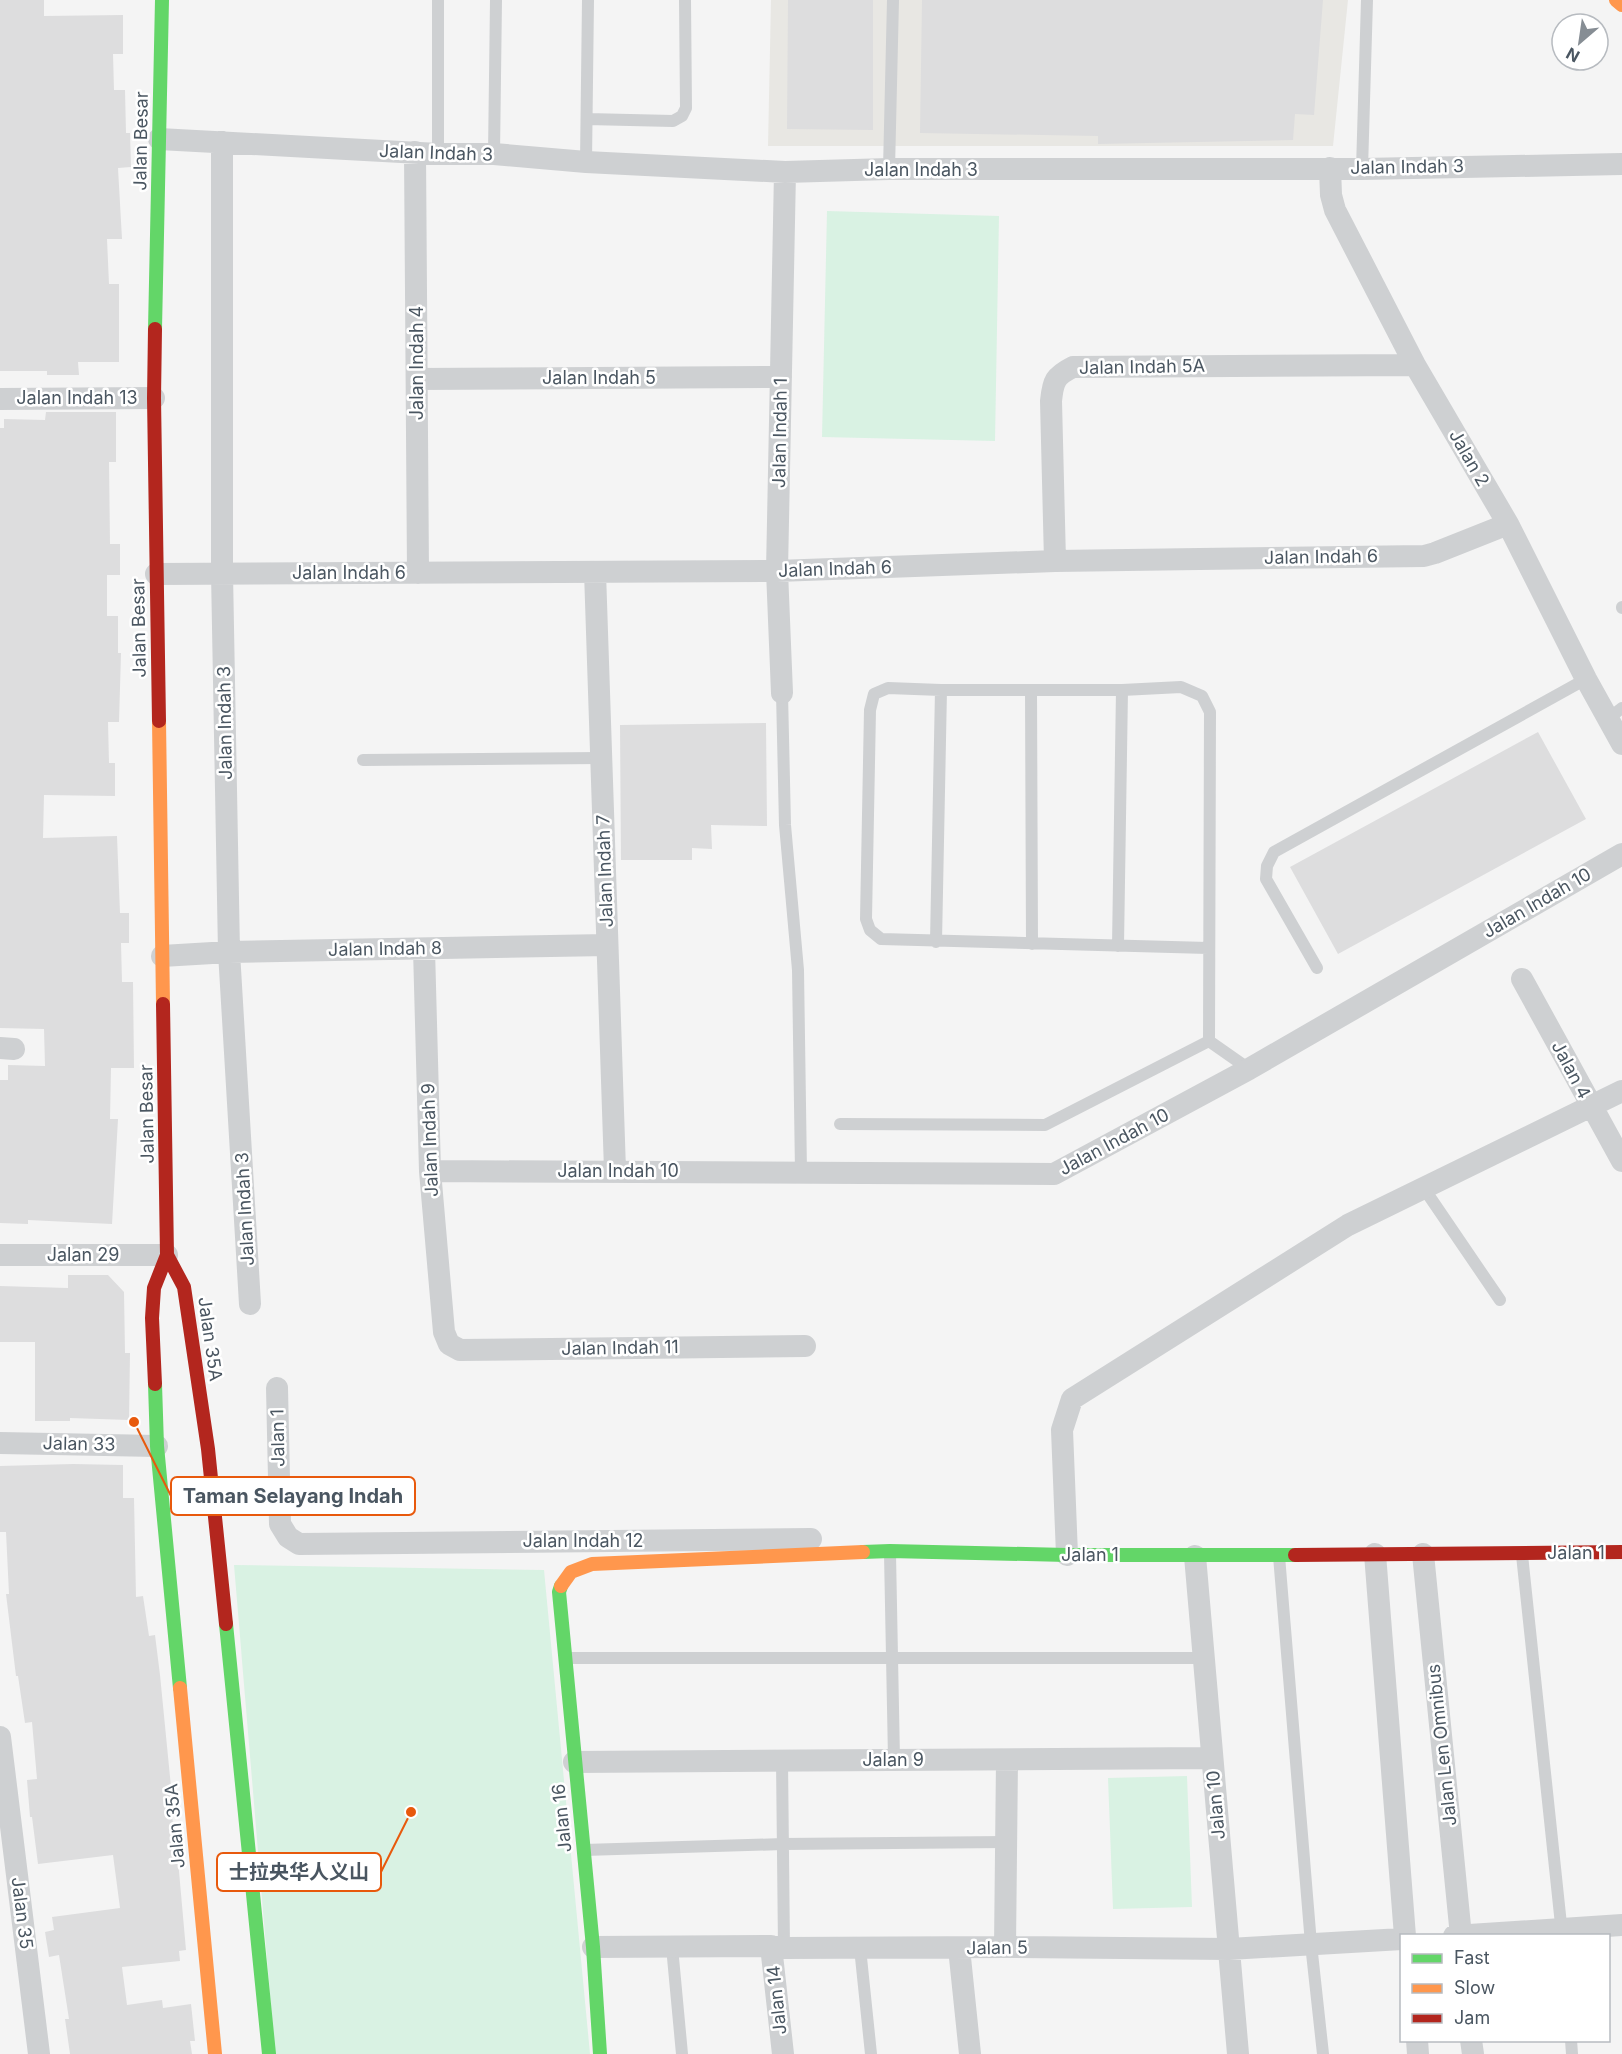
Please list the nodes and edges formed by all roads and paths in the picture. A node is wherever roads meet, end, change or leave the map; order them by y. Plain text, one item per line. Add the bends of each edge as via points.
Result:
1 (162, 0) edge
2 (438, 0) edge
3 (496, 0) edge
4 (588, 0) edge
5 (685, 0) edge
6 (893, 0) edge
7 (1367, 0) edge
8 (1616, 0) edge
9 (1622, 5) edge
10 (587, 119) junction
11 (159, 139) junction
12 (222, 142) junction
13 (427, 153) junction
14 (494, 154) junction
15 (586, 162) junction
16 (1622, 164) edge
17 (1330, 168) junction
18 (889, 169) junction
19 (1362, 169) junction
20 (786, 172) junction
21 (1414, 365) junction
22 (781, 377) junction
23 (417, 379) junction
24 (154, 398) junction
25 (0, 399) edge
26 (1508, 524) junction
27 (1055, 561) junction
28 (777, 571) junction
29 (595, 572) junction
30 (222, 573) junction
31 (418, 573) junction
32 (156, 574) junction
33 (1586, 678) junction
34 (941, 690) junction
35 (1031, 690) junction
36 (1122, 690) junction
37 (782, 693) joint
38 (1615, 713) edge
39 (1622, 744) edge
40 (601, 758) junction
41 (363, 760) dead end
42 (1622, 854) edge
43 (936, 942) junction
44 (1032, 944) junction
45 (607, 945) junction
46 (1118, 946) junction
47 (1208, 948) junction
48 (424, 949) junction
49 (229, 952) junction
50 (162, 956) junction
51 (1317, 968) dead end
52 (1522, 979) dead end
53 (1209, 1041) junction
54 (1249, 1069) junction
55 (1622, 1091) edge
56 (1591, 1107) junction
57 (840, 1124) dead end
58 (1622, 1161) edge
59 (615, 1170) junction
60 (430, 1171) junction
61 (801, 1172) junction
62 (1423, 1188) junction
63 (0, 1255) edge
64 (167, 1255) junction
65 (1500, 1300) dead end
66 (250, 1304) dead end
67 (444, 1332) joint
68 (806, 1346) dead end
69 (278, 1388) dead end
70 (0, 1443) edge
71 (157, 1446) junction
72 (280, 1524) joint
73 (890, 1551) junction
74 (1622, 1552) edge
75 (1521, 1553) junction
76 (1375, 1554) junction
77 (1423, 1554) junction
78 (1067, 1555) junction
79 (1279, 1555) junction
80 (1195, 1556) junction
81 (563, 1579) joint
82 (892, 1657) junction
83 (565, 1658) junction
84 (1204, 1658) junction
85 (0, 1737) edge
86 (1212, 1758) junction
87 (894, 1759) junction
88 (782, 1760) junction
89 (1007, 1760) junction
90 (574, 1762) junction
91 (4, 1801) edge
92 (1006, 1842) junction
93 (783, 1844) junction
94 (583, 1850) junction
95 (1622, 1925) edge
96 (1562, 1932) edge
97 (1405, 1934) edge
98 (1461, 1934) edge
99 (1495, 1934) edge
100 (1400, 1939) edge
101 (1311, 1944) junction
102 (593, 1947) junction
103 (672, 1947) junction
104 (777, 1947) junction
105 (1005, 1947) junction
106 (860, 1948) junction
107 (959, 1948) junction
108 (1229, 1949) junction
109 (39, 2054) edge
110 (215, 2054) edge
111 (269, 2054) edge
112 (600, 2054) edge
113 (682, 2054) edge
114 (783, 2054) edge
115 (871, 2054) edge
116 (970, 2054) edge
117 (1238, 2054) edge
118 (1323, 2054) edge

1 - 11 street, Jalan Besar
2 - 13 lane
3 - 14 lane
4 - 10 lane
5 - 10 lane via 686,108 682,116 674,121
6 - 18 lane
7 - 19 lane
8 - 9 street
10 - 15 lane
11 - 12 street, Jalan Indah 3
11 - 24 street, Jalan Besar
12 - 13 street, Jalan Indah 3
12 - 30 street, Jalan Indah 3
13 - 14 street, Jalan Indah 3
13 - 23 street, Jalan Indah 4
14 - 15 street, Jalan Indah 3
15 - 20 street, Jalan Indah 3
16 - 19 street, Jalan Indah 3
17 - 18 street, Jalan Indah 3
17 - 19 street, Jalan Indah 3
17 - 21 street, Jalan 2 via 1335,210
18 - 20 street, Jalan Indah 3
20 - 22 street, Jalan Indah 1
21 - 26 street, Jalan 2
21 - 27 street, Jalan Indah 5A via 1072,368 1059,374 1051,401
22 - 23 street, Jalan Indah 5
22 - 28 street, Jalan Indah 1
23 - 31 street, Jalan Indah 4
24 - 25 street, Jalan Indah 13
24 - 32 street, Jalan Besar
26 - 27 street, Jalan Indah 6 via 1424,555
26 - 33 street, Jalan 2
27 - 28 street, Jalan Indah 6
28 - 29 street, Jalan Indah 6
28 - 37 street, Jalan Indah 1
29 - 31 street, Jalan Indah 6
29 - 40 street, Jalan Indah 7
30 - 31 street, Jalan Indah 6
30 - 32 street, Jalan Indah 6
30 - 49 street, Jalan Indah 3
32 - 50 street, Jalan Besar
33 - 38 street, Jalan 2
33 - 51 lane via 1274,852 1266,879
34 - 35 lane
34 - 43 lane
34 - 43 lane via 888,688 874,694 870,710 866,919 870,930 881,939
35 - 36 lane
35 - 44 lane
36 - 46 lane
36 - 47 lane via 1181,687 1202,696 1210,712
37 - 61 lane via 785,825 798,970
38 - 39 street, Jalan 2
40 - 41 lane
40 - 45 street, Jalan Indah 7
42 - 54 street, Jalan Indah 10
43 - 44 lane
44 - 46 lane
45 - 48 street, Jalan Indah 8
45 - 59 street, Jalan Indah 7
46 - 47 lane
47 - 53 lane
48 - 49 street, Jalan Indah 8
48 - 60 street, Jalan Indah 9
49 - 50 street, Jalan Indah 8
49 - 66 street, Jalan Indah 3
50 - 64 street, Jalan Besar
52 - 56 street, Jalan 4
53 - 54 lane
53 - 57 lane via 1045,1125
54 - 61 street, Jalan Indah 10 via 1054,1174
55 - 56 street
56 - 58 street, Jalan 4
56 - 62 street
59 - 60 street, Jalan Indah 10
59 - 61 street, Jalan Indah 10
60 - 67 street, Jalan Indah 9
62 - 65 lane
62 - 78 street via 1348,1226 1072,1399 1062,1430
63 - 64 street, Jalan 29
64 - 71 street, Jalan 35A via 154,1288 152,1318
64 - 111 street, Jalan 35A via 184,1287 208,1449
67 - 68 street, Jalan Indah 11 via 449,1344 460,1350
69 - 72 street, Jalan 1
70 - 71 street, Jalan 33
71 - 110 street, Jalan 35A
72 - 73 street, Jalan Indah 12 via 288,1537 299,1544 873,1539
73 - 78 street, Jalan 1
73 - 81 street, Jalan 1 via 592,1564 574,1568
73 - 82 lane
74 - 75 street, Jalan 1
75 - 77 street, Jalan 1
75 - 96 lane
76 - 77 street, Jalan 1
76 - 79 street, Jalan 1
76 - 97 street
77 - 98 street, Jalan Len Omnibus
78 - 80 street, Jalan 1
79 - 80 street, Jalan 1
79 - 101 lane
80 - 84 street, Jalan 10
81 - 83 street, Jalan 16 via 559,1592
82 - 83 lane
82 - 84 lane
82 - 87 lane
83 - 90 street, Jalan 16
84 - 86 street, Jalan 10
85 - 91 street, Jalan 35
86 - 89 street, Jalan 9
86 - 108 street, Jalan 10
87 - 88 street, Jalan 9
87 - 89 street, Jalan 9
88 - 90 street, Jalan 9
88 - 93 lane
89 - 92 street
90 - 94 street, Jalan 16
91 - 109 street, Jalan 35
92 - 93 lane
92 - 105 street
93 - 94 lane
93 - 104 lane
94 - 102 street, Jalan 16
95 - 96 street
96 - 99 street
100 - 101 street, Jalan 5
101 - 108 street, Jalan 5
101 - 118 lane
102 - 103 street, Jalan 5
102 - 112 street, Jalan 16
103 - 104 street, Jalan 5
103 - 113 lane
104 - 106 street, Jalan 5
104 - 114 street, Jalan 14
105 - 107 street, Jalan 5
105 - 108 street, Jalan 5
106 - 107 street, Jalan 5
106 - 115 lane
107 - 116 street
108 - 117 street, Jalan 10

